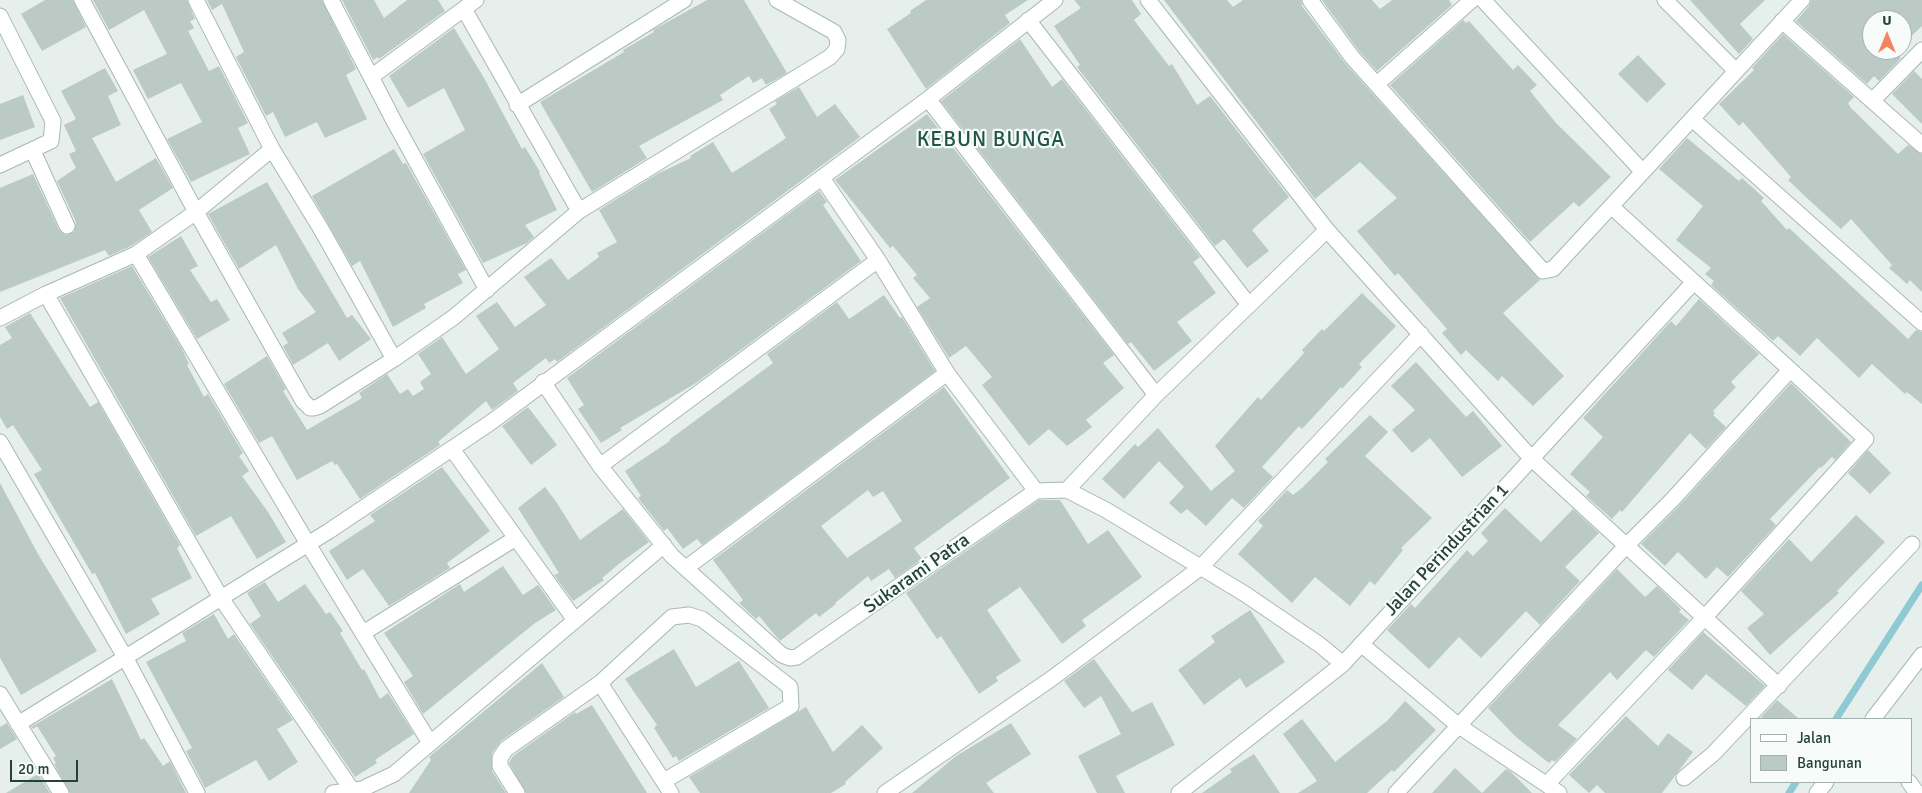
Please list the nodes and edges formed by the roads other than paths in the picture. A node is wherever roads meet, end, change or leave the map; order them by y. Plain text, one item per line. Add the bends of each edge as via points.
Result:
1 (82, 0) edge
2 (196, 0) edge
3 (331, 0) edge
4 (684, 0) edge
5 (777, 0) edge
6 (1055, 0) edge
7 (1148, 0) edge
8 (1310, 0) edge
9 (1472, 0) edge
10 (1483, 0) edge
11 (1665, 0) edge
12 (1802, 0) edge
13 (470, 4) edge
14 (0, 16) edge
15 (1028, 20) junction
16 (1782, 21) junction
17 (1922, 50) edge
18 (1735, 70) junction
19 (371, 77) junction
20 (1378, 84) junction
21 (928, 100) junction
22 (1873, 100) junction
23 (516, 105) junction
24 (1692, 119) junction
25 (1922, 145) edge
26 (272, 150) junction
27 (33, 151) junction
28 (0, 165) edge
29 (1642, 171) junction
30 (822, 178) junction
31 (1612, 207) junction
32 (196, 212) junction
33 (579, 212) junction
34 (67, 226) dead end
35 (1327, 230) junction
36 (136, 254) junction
37 (878, 260) junction
38 (1693, 283) junction
39 (487, 290) junction
40 (46, 294) junction
41 (1249, 305) junction
42 (0, 318) edge
43 (1922, 323) edge
44 (1421, 334) junction
45 (394, 359) junction
46 (1790, 370) junction
47 (947, 373) junction
48 (543, 382) junction
49 (1156, 395) junction
50 (0, 442) edge
51 (452, 448) junction
52 (1532, 459) junction
53 (600, 466) junction
54 (1067, 490) junction
55 (1036, 491) junction
56 (516, 538) junction
57 (308, 544) junction
58 (1912, 544) dead end
59 (664, 546) junction
60 (1626, 546) junction
61 (686, 568) junction
62 (1200, 568) junction
63 (221, 598) junction
64 (1705, 617) junction
65 (576, 620) junction
66 (363, 633) junction
67 (1361, 644) junction
68 (1922, 655) edge
69 (125, 658) junction
70 (1344, 664) junction
71 (600, 683) junction
72 (1779, 686) junction
73 (0, 694) edge
74 (1874, 718) edge
75 (18, 724) junction
76 (1460, 726) junction
77 (430, 743) junction
78 (1684, 778) dead end
79 (1825, 783) edge
80 (668, 787) edge
81 (1553, 788) edge
82 (353, 792) edge
83 (61, 793) edge
84 (197, 793) edge
85 (333, 793) edge
86 (517, 793) edge
87 (885, 793) edge
88 (1179, 793) edge
89 (1396, 793) edge
90 (1817, 793) edge

1 - 32 street
2 - 26 street
3 - 19 street
4 - 23 street
5 - 33 street via 834,32 838,40 830,57
6 - 15 street
7 - 35 street
8 - 20 street via 1352,57
9 - 20 street
10 - 29 street
11 - 18 street
12 - 16 street
13 - 19 street
13 - 23 street
14 - 27 street via 53,121 51,141
15 - 21 street
15 - 41 street
16 - 18 street
16 - 22 street
17 - 22 street
18 - 24 street
19 - 39 street
20 - 31 street via 1543,271 1553,269
21 - 30 street
21 - 49 street
22 - 25 street
23 - 33 street
24 - 29 street
24 - 43 street
26 - 32 street
26 - 45 street
27 - 28 street
27 - 34 street
29 - 31 street
30 - 37 street
30 - 48 street
31 - 38 street
32 - 36 street
32 - 45 street via 303,401 310,408 320,406
33 - 39 street
35 - 41 street
35 - 44 street
36 - 40 street
36 - 57 street
37 - 47 street
37 - 53 street
38 - 46 street
38 - 52 street, Jalan Perindustrian 1
39 - 45 street
40 - 42 street
40 - 63 street
41 - 49 street
44 - 52 street
44 - 62 street
46 - 60 street
46 - 64 street via 1865,437 1865,442
47 - 55 street
47 - 61 street
48 - 51 street
48 - 53 street
49 - 54 street
50 - 69 street
51 - 56 street
51 - 57 street
52 - 60 street
52 - 67 street, Jalan Perindustrian 1
53 - 59 street
54 - 55 street
54 - 62 street
55 - 61 street, Sukarami Patra via 797,657 782,655
56 - 65 street
56 - 66 street
57 - 63 street
57 - 66 street
58 - 72 street
59 - 61 street
59 - 65 street
60 - 64 street
60 - 76 street
62 - 70 street via 1245,594
62 - 87 street via 1051,679
63 - 69 street
63 - 82 street
64 - 72 street
64 - 81 street
65 - 77 street
66 - 77 street
67 - 70 street, Jalan Perindustrian 1
67 - 76 street
68 - 74 street
69 - 75 street
69 - 84 street
70 - 88 street, Jalan Perindustrian 1
71 - 80 street
71 - 80 street via 672,617 689,615 702,620 790,688 791,706
71 - 86 street via 506,749 500,758 500,766
72 - 78 street via 1713,754
73 - 75 street
75 - 83 street
76 - 81 street
76 - 89 street
77 - 82 street via 394,774
79 - 90 street
82 - 85 street

